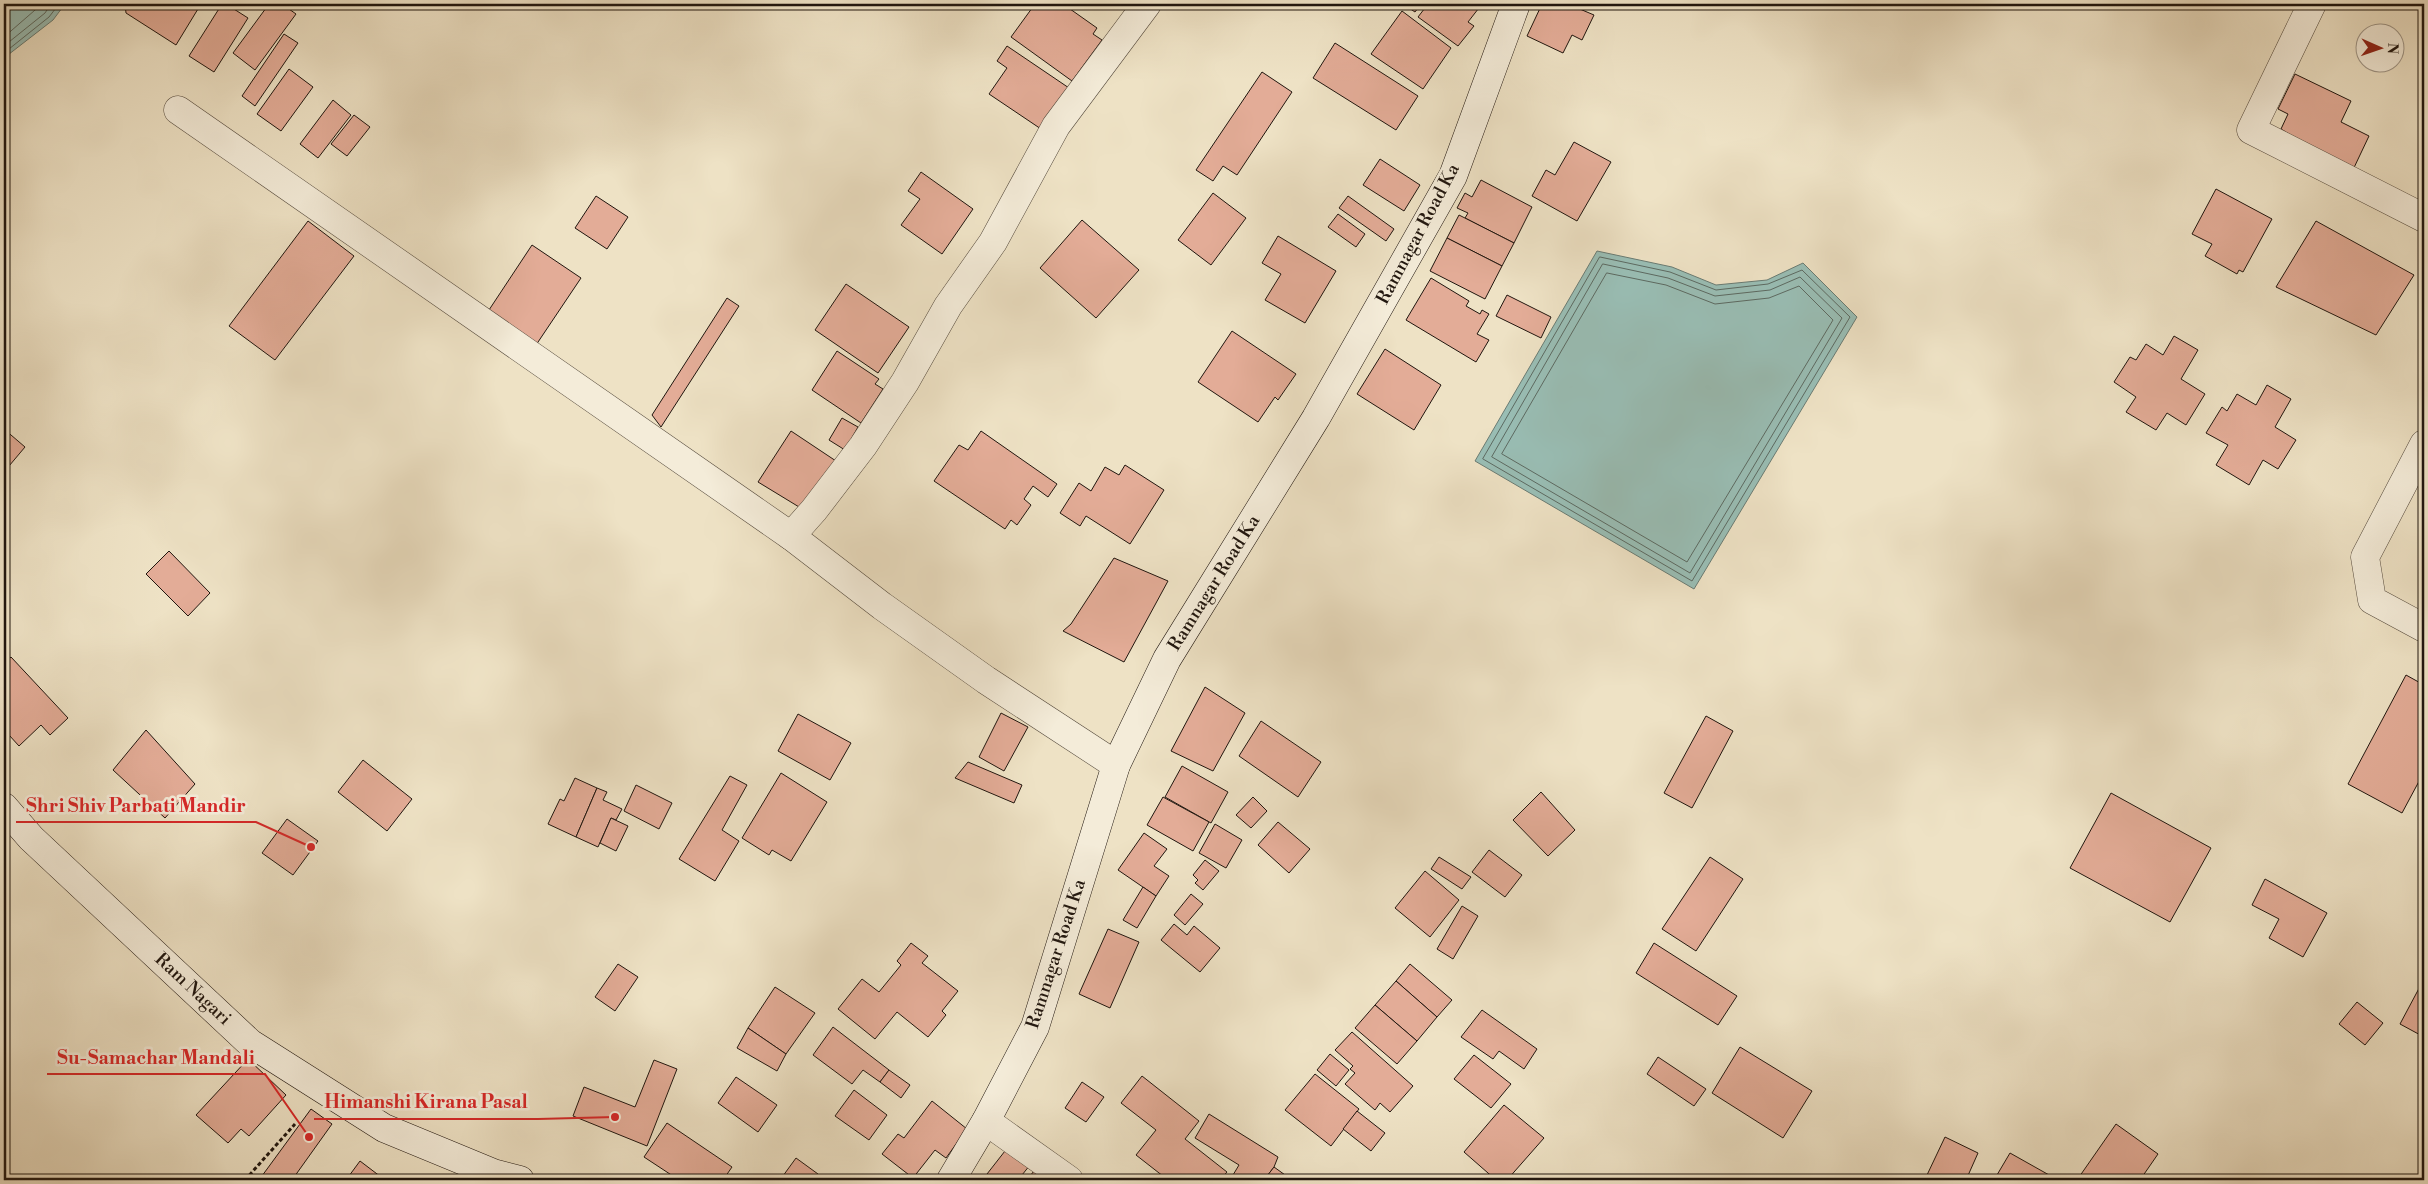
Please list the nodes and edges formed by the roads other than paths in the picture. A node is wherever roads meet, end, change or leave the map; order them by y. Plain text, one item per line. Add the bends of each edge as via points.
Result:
1 (1147, 4) edge
2 (1516, 4) edge
3 (2312, 4) edge
4 (178, 110) dead end
5 (2424, 218) edge
6 (2424, 444) edge
7 (791, 536) junction
8 (2424, 628) edge
9 (1116, 764) junction
10 (4, 807) edge
11 (986, 1121) junction
12 (520, 1180) edge
13 (951, 1180) edge
14 (1069, 1180) edge

1 - 7 street via 1056,126 994,242 948,306 905,382 863,446
2 - 9 street, Ramnagar Road Ka via 1453,176 1316,418 1167,659
3 - 5 street via 2251,130
4 - 7 street
6 - 8 street via 2365,557 2372,600
7 - 9 street via 986,680
9 - 11 street, Ramnagar Road Ka via 1035,1027
10 - 12 street, Ram Nagari via 31,838 250,1043 384,1128 493,1173
11 - 13 street, Ramnagar Road Ka
11 - 14 street

